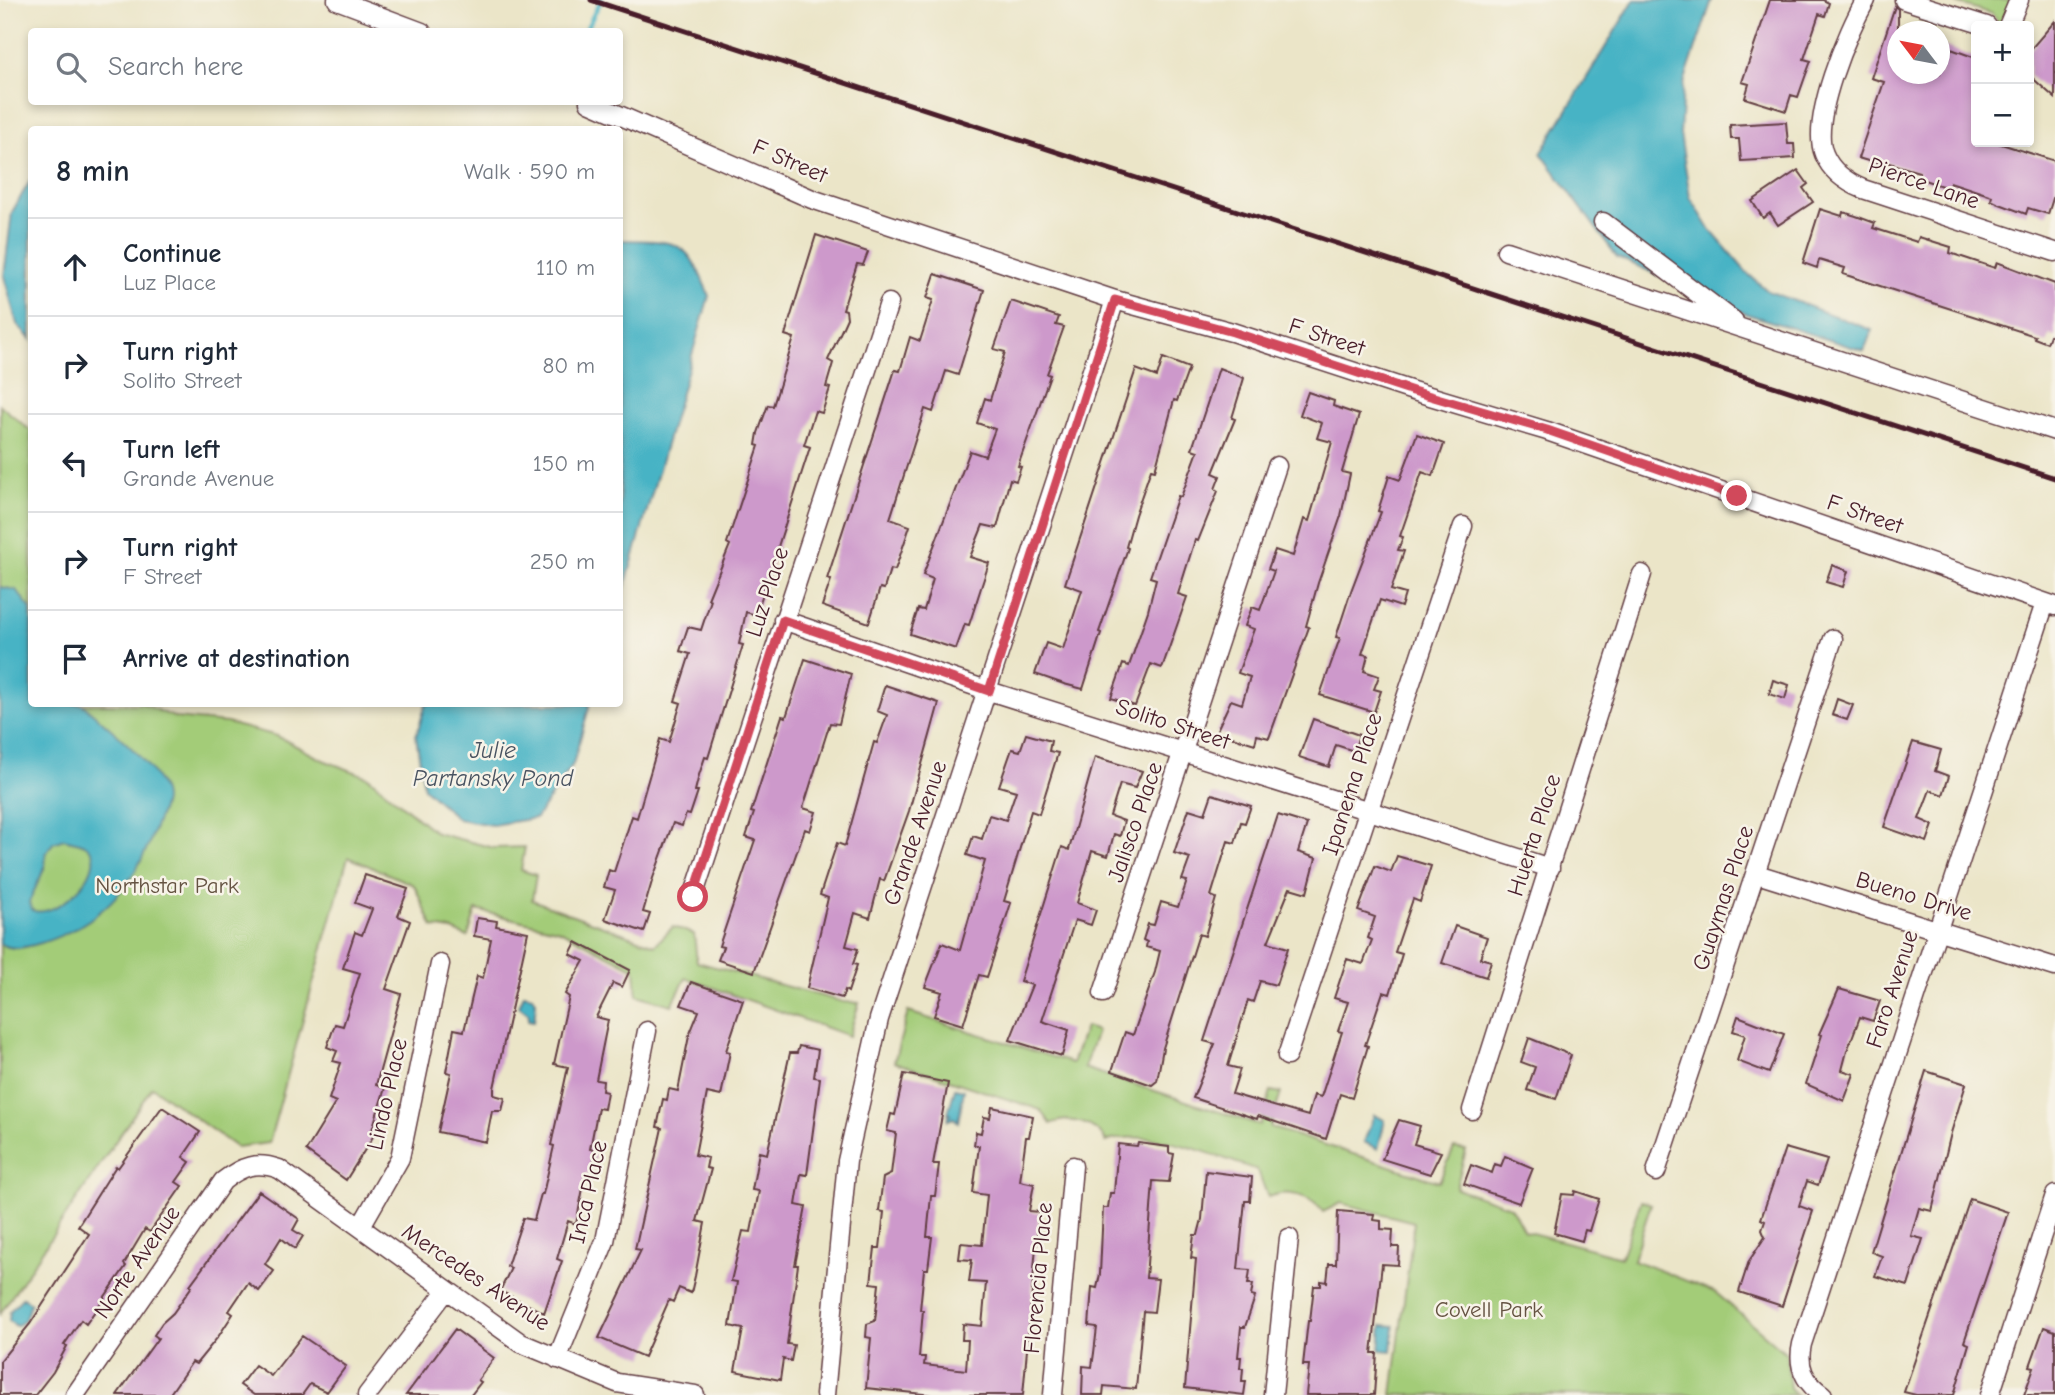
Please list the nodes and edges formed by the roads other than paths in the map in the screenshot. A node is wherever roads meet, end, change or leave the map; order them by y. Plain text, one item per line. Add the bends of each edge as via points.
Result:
1 (337, 0) edge
2 (1866, 0) edge
3 (1904, 0) edge
4 (2019, 0) edge
5 (1971, 21) edge
6 (2010, 21) edge
7 (411, 28) edge
8 (596, 105) edge
9 (1603, 222) dead end
10 (1506, 251) dead end
11 (2055, 252) edge
12 (1115, 300) junction
13 (889, 303) dead end
14 (1746, 330) junction
15 (2055, 431) edge
16 (1277, 466) dead end
17 (1463, 526) dead end
18 (1642, 574) dead end
19 (2050, 604) edge
20 (783, 620) junction
21 (1833, 639) dead end
22 (989, 691) junction
23 (1184, 753) junction
24 (1368, 812) junction
25 (1550, 868) junction
26 (1757, 874) junction
27 (693, 897) dead end
28 (1937, 929) junction
29 (440, 964) dead end
30 (2055, 967) edge
31 (1102, 993) dead end
32 (647, 1031) dead end
33 (1287, 1056) dead end
34 (1472, 1110) dead end
35 (247, 1166) joint
36 (1073, 1166) dead end
37 (1656, 1172) dead end
38 (2055, 1195) edge
39 (361, 1226) junction
40 (1289, 1238) dead end
41 (446, 1291) junction
42 (557, 1359) junction
43 (616, 1389) edge
44 (1818, 1392) edge
45 (75, 1395) edge
46 (367, 1395) edge
47 (695, 1395) edge
48 (825, 1395) edge
49 (1052, 1395) edge
50 (1273, 1395) edge
51 (1990, 1395) edge

1 - 7 street
2 - 11 street, Pierce Lane via 1851,27 1821,121 1823,152 1830,164 1850,184
3 - 5 street
4 - 6 street
8 - 12 street, F Street via 812,199
9 - 14 street
10 - 14 street
12 - 19 street, F Street via 1547,430
12 - 22 street, Grande Avenue
13 - 20 street, Luz Place
14 - 15 street
16 - 23 street, Jalisco Place
17 - 24 street, Ipanema Place
18 - 25 street, Huerta Place
19 - 28 street, Faro Avenue
20 - 22 street, Solito Street
20 - 27 street, Luz Place
21 - 26 street, Guaymas Place
22 - 23 street, Solito Street
22 - 48 street, Grande Avenue via 879,1019 860,1089 847,1161
23 - 24 street, Solito Street
23 - 31 street, Jalisco Place
24 - 25 street, Solito Street
24 - 33 street, Ipanema Place
25 - 34 street, Huerta Place
26 - 28 street, Bueno Drive
26 - 37 street, Guaymas Place
28 - 30 street, Bueno Drive
28 - 44 street, Faro Avenue via 1802,1344 1801,1370
29 - 39 street, Lindo Place via 400,1158
32 - 42 street, Inca Place via 605,1241
35 - 39 street, Mercedes Avenue via 260,1163 279,1168
35 - 45 street, Norte Avenue via 223,1181
36 - 49 street, Florencia Place
38 - 51 street
39 - 41 street, Mercedes Avenue
40 - 50 street
41 - 42 street, Mercedes Avenue via 521,1343
41 - 46 street
42 - 43 street, Mercedes Avenue
43 - 47 street, Mercedes Avenue

